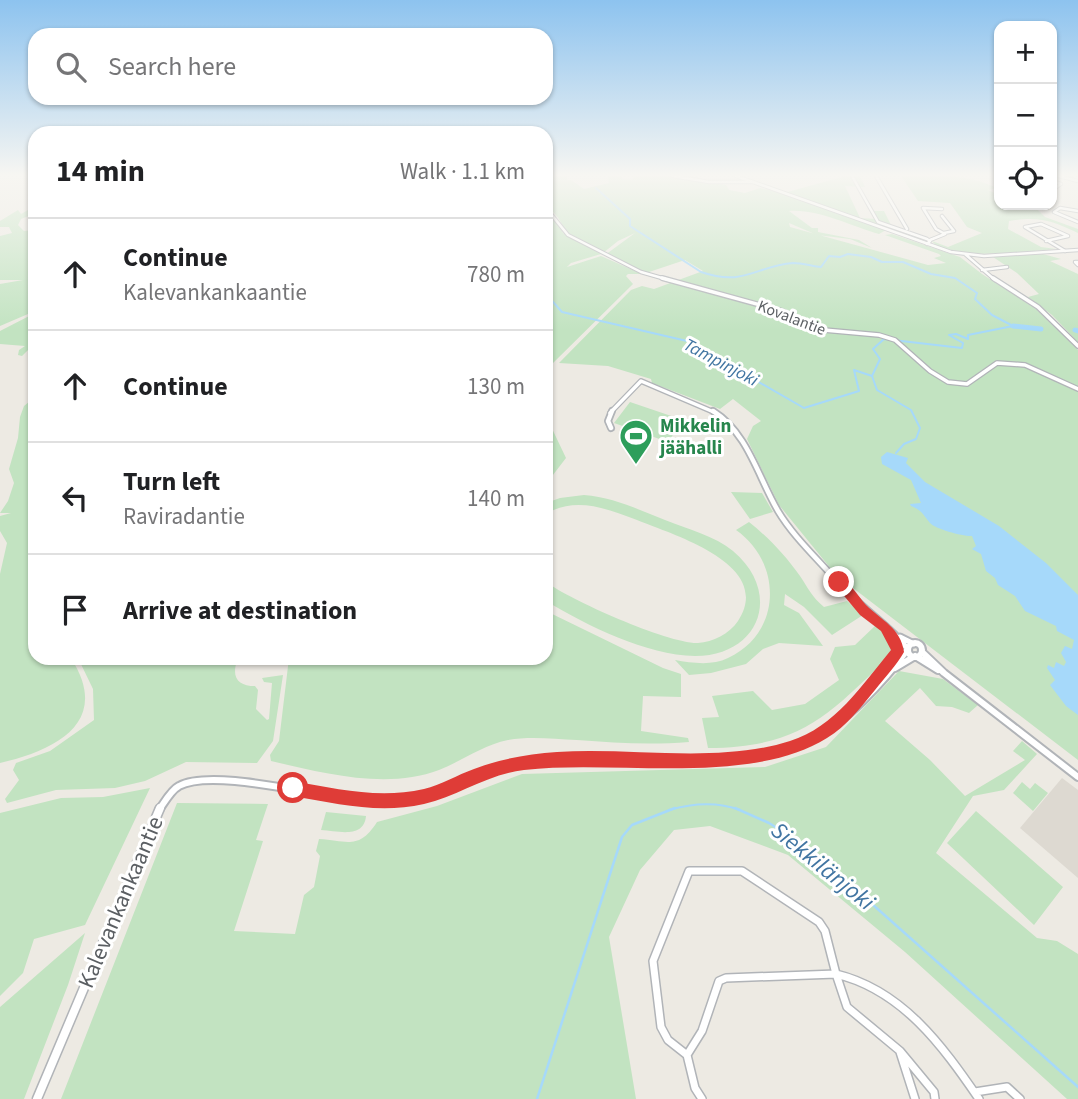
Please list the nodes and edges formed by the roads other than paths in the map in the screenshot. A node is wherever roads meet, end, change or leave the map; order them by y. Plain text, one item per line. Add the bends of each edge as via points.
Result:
1 (562, 227) edge
2 (880, 227) edge
3 (897, 227) edge
4 (905, 227) edge
5 (935, 227) edge
6 (951, 227) edge
7 (1025, 227) edge
8 (1048, 227) edge
9 (907, 230) junction
10 (944, 233) junction
11 (1046, 241) junction
12 (928, 242) junction
13 (1078, 250) edge
14 (1065, 251) junction
15 (965, 254) junction
16 (1007, 267) dead end
17 (982, 270) junction
18 (1078, 346) edge
19 (1078, 389) edge
20 (611, 428) dead end
21 (885, 627) junction
22 (896, 635) junction
23 (914, 644) junction
24 (907, 649) junction
25 (918, 655) junction
26 (895, 668) junction
27 (854, 707) junction
28 (1078, 777) edge
29 (836, 974) junction
30 (900, 1051) junction
31 (687, 1055) junction
32 (977, 1096) edge
33 (37, 1099) edge
34 (702, 1099) edge
35 (915, 1099) edge
36 (935, 1099) edge
37 (1020, 1099) edge

1 - 19 street, Kovalantie via 641,272 782,311 824,330 895,340 948,382 967,384 997,363 1025,365
2 - 12 street
3 - 9 street
4 - 9 street
5 - 10 street
6 - 10 street via 954,231
7 - 11 street
8 - 11 street via 1068,236
9 - 12 street
10 - 12 street
11 - 14 street
12 - 15 street
13 - 14 street
14 - 15 street
15 - 17 street
16 - 17 street
17 - 18 street via 1038,307
20 - 21 street via 609,414 641,381 720,415 742,439 779,513 854,601
21 - 22 street
21 - 27 street via 897,643 897,652
22 - 23 street
22 - 24 street
23 - 24 street
23 - 25 street via 920,646
24 - 25 street
24 - 26 street, Kalevankankaantie
25 - 26 street, Kalevankankaantie
25 - 28 street
26 - 27 street, Kalevankankaantie
27 - 33 street, Kalevankankaantie via 808,741 774,753 722,760 534,761 398,801 364,801 239,782 201,780 177,786 159,809
29 - 30 street via 846,1007
29 - 31 street via 719,981 702,1031
29 - 31 street via 819,922 742,872 689,871 653,961 662,1027 668,1040
29 - 32 street via 852,976 903,1009 948,1054
30 - 35 street
30 - 36 street
31 - 34 street
32 - 37 street via 1007,1087

